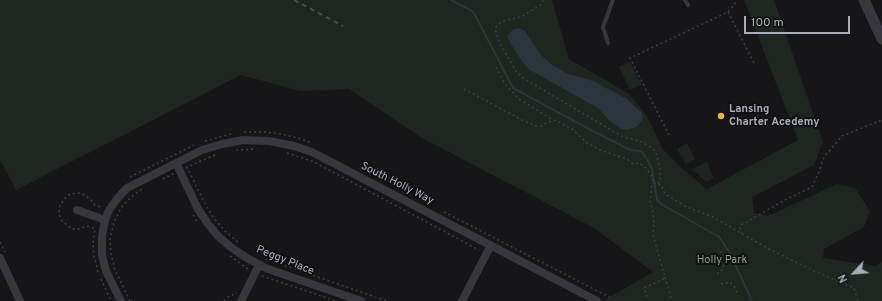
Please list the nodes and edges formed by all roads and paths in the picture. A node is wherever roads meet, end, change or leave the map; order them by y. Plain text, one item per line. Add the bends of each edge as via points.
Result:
1 (543, 0) edge
2 (613, 0) edge
3 (685, 0) edge
4 (734, 0) edge
5 (864, 0) edge
6 (688, 5) dead end
7 (728, 12) junction
8 (882, 39) edge
9 (608, 43) dead end
10 (754, 63) dead end
11 (496, 67) dead end
12 (464, 88) dead end
13 (553, 120) junction
14 (882, 120) edge
15 (241, 132) dead end
16 (235, 133) dead end
17 (668, 135) dead end
18 (315, 145) dead end
19 (260, 148) dead end
20 (233, 150) dead end
21 (287, 153) dead end
22 (216, 154) dead end
23 (176, 163) junction
24 (128, 179) dead end
25 (161, 180) dead end
26 (176, 181) dead end
27 (655, 183) junction
28 (143, 189) dead end
29 (102, 207) dead end
30 (77, 210) dead end
31 (441, 210) dead end
32 (191, 212) dead end
33 (105, 220) junction
34 (198, 223) dead end
35 (742, 234) junction
36 (239, 243) dead end
37 (491, 245) junction
38 (480, 249) dead end
39 (719, 249) dead end
40 (228, 255) dead end
41 (0, 258) edge
42 (261, 261) junction
43 (250, 270) dead end
44 (718, 274) dead end
45 (665, 277) junction
46 (259, 282) dead end
47 (721, 284) dead end
48 (238, 292) dead end
49 (738, 294) dead end
50 (647, 297) dead end
51 (611, 298) dead end
52 (20, 301) edge
53 (111, 301) edge
54 (121, 301) edge
55 (130, 301) edge
56 (224, 301) edge
57 (241, 301) edge
58 (336, 301) edge
59 (361, 301) edge
60 (387, 301) edge
61 (462, 301) edge
62 (597, 301) edge
63 (672, 301) edge
64 (858, 301) edge

1 - 27 path via 542,4 523,16 501,22 495,28 499,42 516,71 523,78 623,137 640,141 652,148 660,168 661,181
2 - 9 lane via 603,27
3 - 6 lane
4 - 7 path
5 - 8 street
7 - 10 path
7 - 17 path via 630,58
11 - 13 path via 505,84 519,99
12 - 13 path via 536,126
13 - 27 path via 572,129 587,143 627,159 633,164 639,163 644,166
14 - 35 path via 842,136 824,157 812,187 741,225
15 - 18 path via 281,134
16 - 24 path via 193,145
19 - 20 path
21 - 38 path via 314,162
22 - 36 path via 187,167 214,217
23 - 33 street, South Holly Way via 127,188 109,210
23 - 37 street, South Holly Way via 202,150 243,140 269,141 294,146 312,152
23 - 42 street, Peggy Place via 208,224 232,248
25 - 26 path via 173,174
27 - 35 path via 661,185 668,196
27 - 45 path via 650,198 654,223 653,236
28 - 55 path via 121,208 110,239 110,254 115,270
29 - 53 path via 95,205 85,195 70,194 60,206 59,213 61,220 72,229 87,226 95,229 94,256
30 - 33 street
31 - 51 path
32 - 34 path
33 - 54 street via 102,255 106,271
35 - 64 path via 814,271 854,288
37 - 61 street
37 - 62 street, South Holly Way
39 - 44 path via 725,259 723,269
40 - 43 path
41 - 52 street
42 - 57 street
42 - 59 street, Peggy Place
42 - 60 path
45 - 50 path via 644,288
45 - 63 path
46 - 58 path via 262,276
47 - 49 path via 730,282
48 - 56 path

